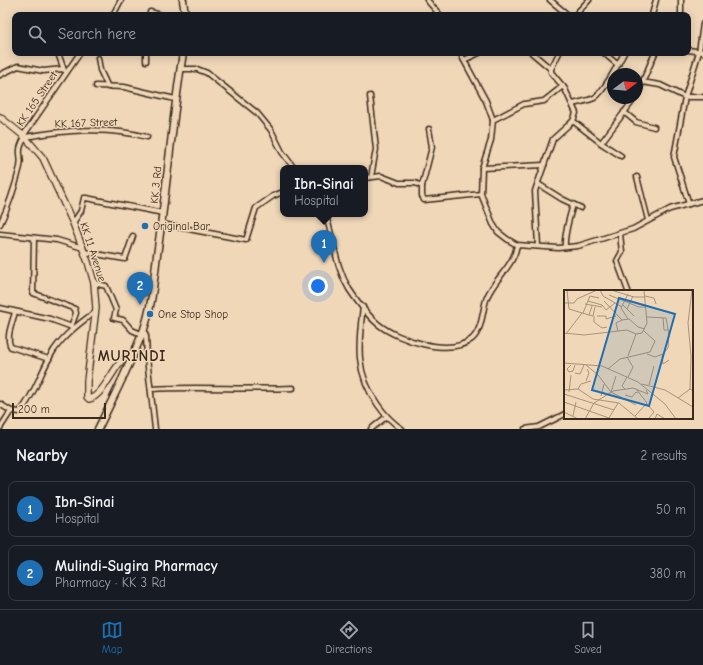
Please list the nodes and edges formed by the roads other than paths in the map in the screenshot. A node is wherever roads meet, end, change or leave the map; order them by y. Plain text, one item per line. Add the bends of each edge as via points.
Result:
1 (121, 0) edge
2 (183, 0) edge
3 (427, 0) edge
4 (550, 0) edge
5 (589, 0) edge
6 (656, 0) edge
7 (681, 0) edge
8 (115, 12) edge
9 (185, 12) edge
10 (437, 12) edge
11 (564, 12) edge
12 (578, 12) edge
13 (653, 12) edge
14 (681, 12) edge
15 (703, 24) edge
16 (691, 50) edge
17 (701, 52) edge
18 (59, 56) edge
19 (77, 56) edge
20 (146, 56) edge
21 (182, 56) edge
22 (462, 56) edge
23 (473, 56) edge
24 (536, 56) edge
25 (558, 56) edge
26 (607, 56) edge
27 (623, 56) edge
28 (654, 56) edge
29 (98, 58) dead end
30 (464, 60) junction
31 (146, 61) dead end
32 (618, 66) junction
33 (180, 69) junction
34 (551, 69) junction
35 (64, 71) junction
36 (0, 75) edge
37 (643, 80) edge
38 (643, 82) edge
39 (96, 86) dead end
40 (108, 86) junction
41 (563, 86) junction
42 (370, 96) dead end
43 (685, 97) junction
44 (703, 97) edge
45 (175, 99) junction
46 (573, 104) junction
47 (630, 104) edge
48 (624, 112) junction
49 (0, 118) edge
50 (493, 120) junction
51 (573, 121) junction
52 (654, 127) dead end
53 (429, 129) dead end
54 (147, 136) dead end
55 (24, 137) junction
56 (601, 143) junction
57 (621, 156) dead end
58 (292, 165) edge
59 (544, 165) junction
60 (482, 168) junction
61 (371, 177) junction
62 (637, 177) dead end
63 (368, 178) edge
64 (538, 184) junction
65 (422, 186) junction
66 (280, 193) edge
67 (481, 194) junction
68 (703, 200) edge
69 (688, 204) junction
70 (573, 205) junction
71 (580, 208) dead end
72 (163, 212) junction
73 (326, 217) edge
74 (648, 220) junction
75 (0, 222) edge
76 (73, 223) junction
77 (162, 224) junction
78 (0, 234) edge
79 (620, 234) junction
80 (133, 236) dead end
81 (34, 238) junction
82 (517, 245) junction
83 (538, 246) junction
84 (564, 247) junction
85 (84, 250) junction
86 (94, 283) junction
87 (628, 290) edge
88 (363, 307) junction
89 (0, 308) edge
90 (15, 312) junction
91 (95, 312) junction
92 (73, 327) junction
93 (142, 332) junction
94 (134, 352) junction
95 (49, 359) junction
96 (293, 388) dead end
97 (151, 389) junction
98 (0, 404) edge
99 (11, 411) junction
100 (564, 414) edge
101 (386, 416) junction
102 (0, 428) edge
103 (98, 429) edge
104 (155, 429) edge
105 (371, 429) edge
106 (402, 429) edge
107 (525, 429) edge

1 - 8 street
2 - 9 highway
3 - 10 street
4 - 11 street
5 - 12 street
6 - 13 street
7 - 14 street
15 - 17 street
16 - 17 street
17 - 43 street
18 - 35 street
19 - 35 street, KK 165 Street
20 - 31 street
21 - 33 highway, KK 3 Rd
22 - 30 street
23 - 30 street
24 - 34 street
25 - 34 street
26 - 32 street
27 - 32 street
28 - 37 street
29 - 40 street
30 - 50 street
32 - 46 street via 597,95
33 - 45 highway, KK 3 Rd
33 - 58 street via 197,69 207,73 257,113 271,130
34 - 41 street
35 - 36 street via 43,71 18,66
35 - 55 street, KK 165 Street
38 - 43 street via 660,85
39 - 40 street
40 - 45 street via 124,87
41 - 46 street
41 - 50 street via 544,101 524,104
42 - 61 street via 376,148
43 - 44 street
43 - 69 street via 674,158
45 - 72 highway, KK 3 Rd
46 - 51 street via 576,113
47 - 48 street
48 - 52 street via 636,122
48 - 56 street
49 - 55 main road, KK 11 Avenue
50 - 60 street via 491,140
51 - 56 street
51 - 59 street via 554,139
53 - 65 street via 432,147
54 - 55 street, KK 167 Street via 110,130 62,131
55 - 75 street, KK 165 Street via 19,148 21,163 10,203
55 - 76 main road, KK 11 Avenue via 43,158
56 - 57 street
59 - 60 street
59 - 64 street
60 - 67 street
61 - 63 street
61 - 65 street via 381,176 399,183 415,183
62 - 74 street
64 - 70 street
64 - 83 street via 534,197
65 - 67 street via 424,200
66 - 77 street via 256,208 246,240
67 - 82 street via 498,232
68 - 69 street
69 - 74 street via 670,209
70 - 71 street
70 - 84 street via 564,236
72 - 76 street via 84,198 81,211
72 - 77 highway, KK 3 Rd
73 - 88 street via 338,267
74 - 79 street
76 - 85 main road, KK 11 Avenue
77 - 93 highway, KK 3 Rd via 150,305
78 - 81 street
79 - 84 street via 578,246
79 - 87 street via 622,252 617,261
80 - 85 street via 125,259
81 - 85 street via 57,240
81 - 92 street via 33,293 75,309
82 - 83 street
82 - 88 street via 514,259 488,294 477,332 467,342 431,347 388,330 378,324
83 - 84 street
85 - 86 main road, KK 11 Avenue
86 - 91 main road, KK 11 Avenue
86 - 93 street via 106,286 116,310 114,318 123,320 132,330
88 - 101 street via 360,346 362,375 373,398
89 - 90 street
90 - 92 street
90 - 95 street via 9,345
91 - 92 street
91 - 94 main road, KK 11 Avenue via 87,381 89,399 96,396 120,362
92 - 95 street
93 - 94 highway, KK 3 Rd
93 - 97 street via 146,336
94 - 103 highway, KK 3 Rd
95 - 99 street via 25,406 20,412
96 - 97 street
97 - 104 street
98 - 99 street
99 - 102 street
100 - 107 street via 539,427
101 - 105 street
101 - 106 street

